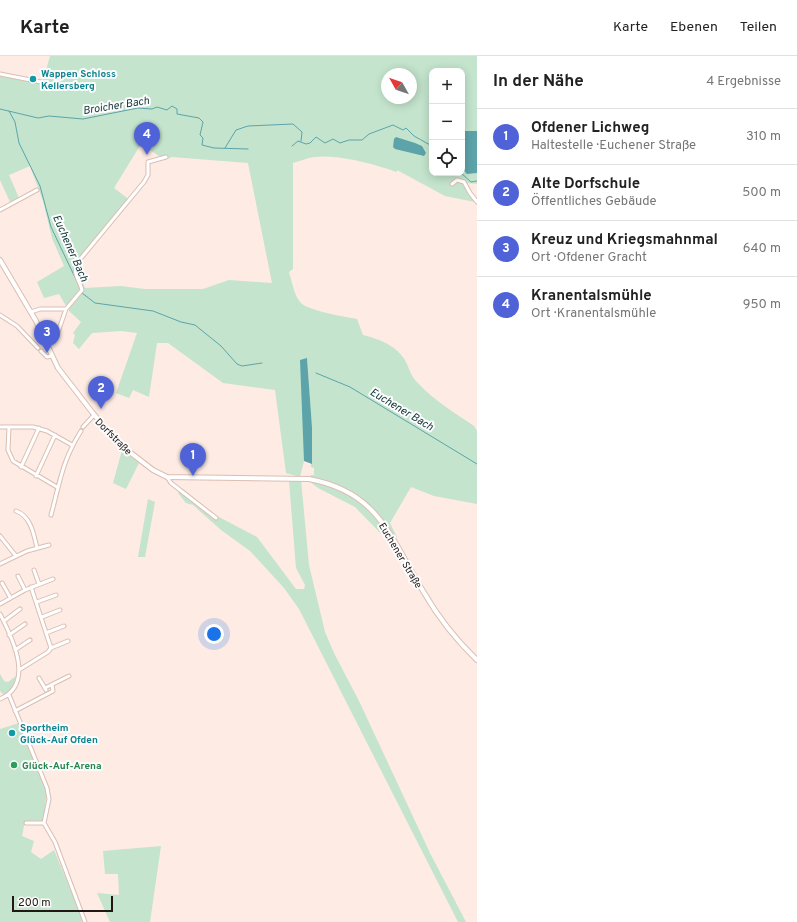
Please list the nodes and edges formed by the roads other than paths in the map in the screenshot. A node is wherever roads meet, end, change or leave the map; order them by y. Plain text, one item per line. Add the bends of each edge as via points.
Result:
1 (0, 74) edge
2 (46, 83) dead end
3 (166, 157) dead end
4 (452, 184) dead end
5 (37, 190) dead end
6 (477, 202) edge
7 (0, 210) edge
8 (0, 260) edge
9 (66, 309) junction
10 (30, 312) junction
11 (0, 316) edge
12 (57, 335) dead end
13 (38, 348) dead end
14 (41, 351) dead end
15 (52, 356) junction
16 (94, 415) junction
17 (0, 427) edge
18 (9, 427) junction
19 (83, 427) dead end
20 (39, 428) junction
21 (81, 431) dead end
22 (55, 435) junction
23 (72, 445) junction
24 (21, 467) junction
25 (36, 476) junction
26 (167, 476) junction
27 (184, 478) joint
28 (57, 487) junction
29 (16, 511) dead end
30 (51, 515) dead end
31 (216, 518) dead end
32 (0, 536) edge
33 (49, 545) dead end
34 (37, 548) junction
35 (16, 556) junction
36 (0, 564) edge
37 (34, 570) dead end
38 (18, 576) dead end
39 (53, 579) dead end
40 (2, 583) dead end
41 (39, 584) junction
42 (31, 588) junction
43 (24, 590) junction
44 (56, 595) dead end
45 (10, 597) junction
46 (37, 602) junction
47 (0, 604) edge
48 (20, 609) dead end
49 (60, 610) dead end
50 (0, 614) edge
51 (42, 617) junction
52 (4, 621) junction
53 (25, 624) dead end
54 (64, 626) dead end
55 (46, 633) junction
56 (9, 635) junction
57 (30, 640) dead end
58 (68, 641) dead end
59 (51, 648) junction
60 (15, 650) junction
61 (477, 660) edge
62 (19, 670) junction
63 (68, 676) dead end
64 (39, 678) dead end
65 (52, 685) junction
66 (45, 688) junction
67 (48, 693) junction
68 (9, 695) junction
69 (0, 699) edge
70 (15, 711) junction
71 (26, 823) dead end
72 (44, 823) junction
73 (85, 922) edge

1 - 2 street
3 - 9 street via 148,162 148,175 144,182 77,263 75,271 81,292
4 - 6 street via 457,180 464,182
5 - 7 street
8 - 10 main road, Dorfstraße
9 - 10 street via 40,309
9 - 12 street
10 - 15 main road, Dorfstraße
11 - 13 street via 17,326
14 - 15 street via 47,357
15 - 16 main road, Dorfstraße via 58,368
16 - 19 street
16 - 26 main road, Dorfstraße via 127,450 153,470
17 - 18 street
18 - 20 street
18 - 24 street via 8,450 13,461
20 - 22 street
20 - 24 street
21 - 23 street
22 - 23 street
22 - 25 street
23 - 28 street
24 - 25 street
25 - 28 street
26 - 27 main road, Dorfstraße
26 - 31 street, Dorfstraße via 171,483
27 - 61 main road, Euchener Straße via 309,479 326,482 357,496 390,532 438,616
28 - 30 street
29 - 34 street via 28,520
32 - 35 street
33 - 34 street
34 - 35 street
35 - 36 street
37 - 41 street
38 - 43 street
39 - 41 street
40 - 45 street
41 - 42 street
42 - 43 street
42 - 46 street
43 - 45 street
44 - 46 street
45 - 47 street
46 - 51 street
48 - 52 street
49 - 51 street
50 - 52 street
51 - 55 street
52 - 56 street
53 - 56 street
54 - 55 street
55 - 59 street
56 - 60 street
57 - 60 street
58 - 59 street
59 - 62 street
60 - 62 street
62 - 68 street via 16,687
63 - 65 street
64 - 66 street
65 - 66 street
65 - 67 street via 54,689
66 - 67 street
67 - 70 street
68 - 69 street
68 - 70 street
70 - 72 street via 47,788 49,799
71 - 72 street
72 - 73 street via 55,842

